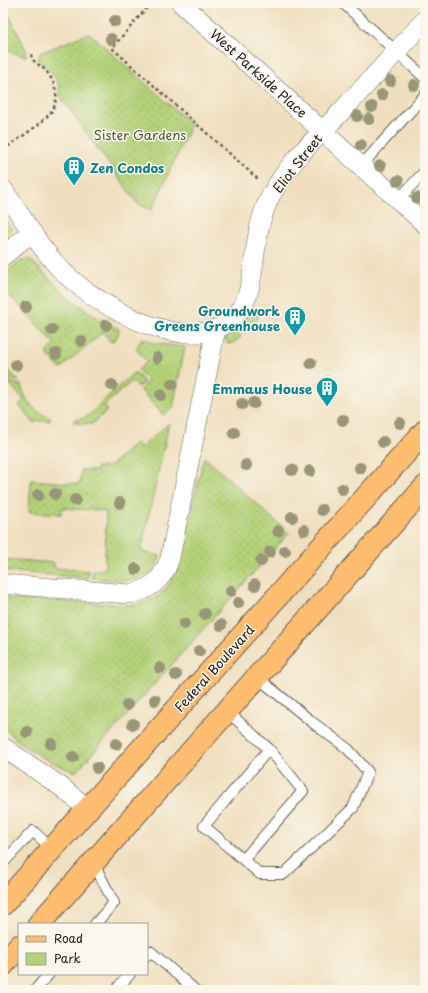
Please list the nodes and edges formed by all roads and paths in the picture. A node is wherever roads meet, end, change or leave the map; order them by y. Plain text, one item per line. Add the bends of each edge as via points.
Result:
1 (181, 3) edge
2 (343, 3) edge
3 (151, 4) edge
4 (425, 20) edge
5 (396, 52) junction
6 (30, 53) dead end
7 (425, 78) edge
8 (425, 95) edge
9 (322, 131) junction
10 (3, 150) edge
11 (361, 166) junction
12 (425, 171) edge
13 (261, 182) dead end
14 (3, 189) edge
15 (398, 200) junction
16 (425, 224) edge
17 (32, 232) junction
18 (3, 256) edge
19 (216, 329) junction
20 (425, 431) edge
21 (425, 487) edge
22 (3, 584) edge
23 (257, 677) junction
24 (227, 711) junction
25 (3, 746) edge
26 (269, 749) junction
27 (88, 809) junction
28 (52, 849) junction
29 (244, 859) junction
30 (93, 862) junction
31 (3, 863) edge
32 (3, 904) edge
33 (40, 923) edge
34 (96, 923) edge
35 (18, 947) edge
36 (148, 954) edge
37 (3, 964) edge
38 (48, 975) edge
39 (129, 975) edge
40 (35, 990) edge
41 (123, 990) edge
42 (194, 990) edge

1 - 9 street, West Parkside Place
2 - 5 lane
3 - 13 path via 112,48
4 - 5 street, Eliot Street
5 - 7 lane
5 - 9 street, Eliot Street
6 - 10 path via 30,58 55,84 56,103 50,113
8 - 11 lane
9 - 11 street, West Parkside Place
9 - 19 street, Eliot Street via 279,182 264,209 245,300 235,316
11 - 15 street, West Parkside Place
12 - 15 lane
14 - 17 street
15 - 16 street, West Parkside Place
17 - 18 street
17 - 19 street via 54,263 87,293 114,309 160,329 191,333
19 - 22 street via 170,558 160,578 147,588 126,594
20 - 27 main road, Federal Boulevard
21 - 23 main road
23 - 24 main road
23 - 29 lane via 348,749 368,772 353,808 284,874 260,874
24 - 26 lane
24 - 30 main road
25 - 27 street
26 - 29 lane via 303,791
26 - 29 lane via 204,826
27 - 28 main road, Federal Boulevard
28 - 31 lane via 32,831
28 - 32 main road, Federal Boulevard
30 - 33 main road
30 - 34 lane via 114,903
35 - 37 main road
36 - 42 lane via 150,951
38 - 40 lane
39 - 41 lane via 119,986

